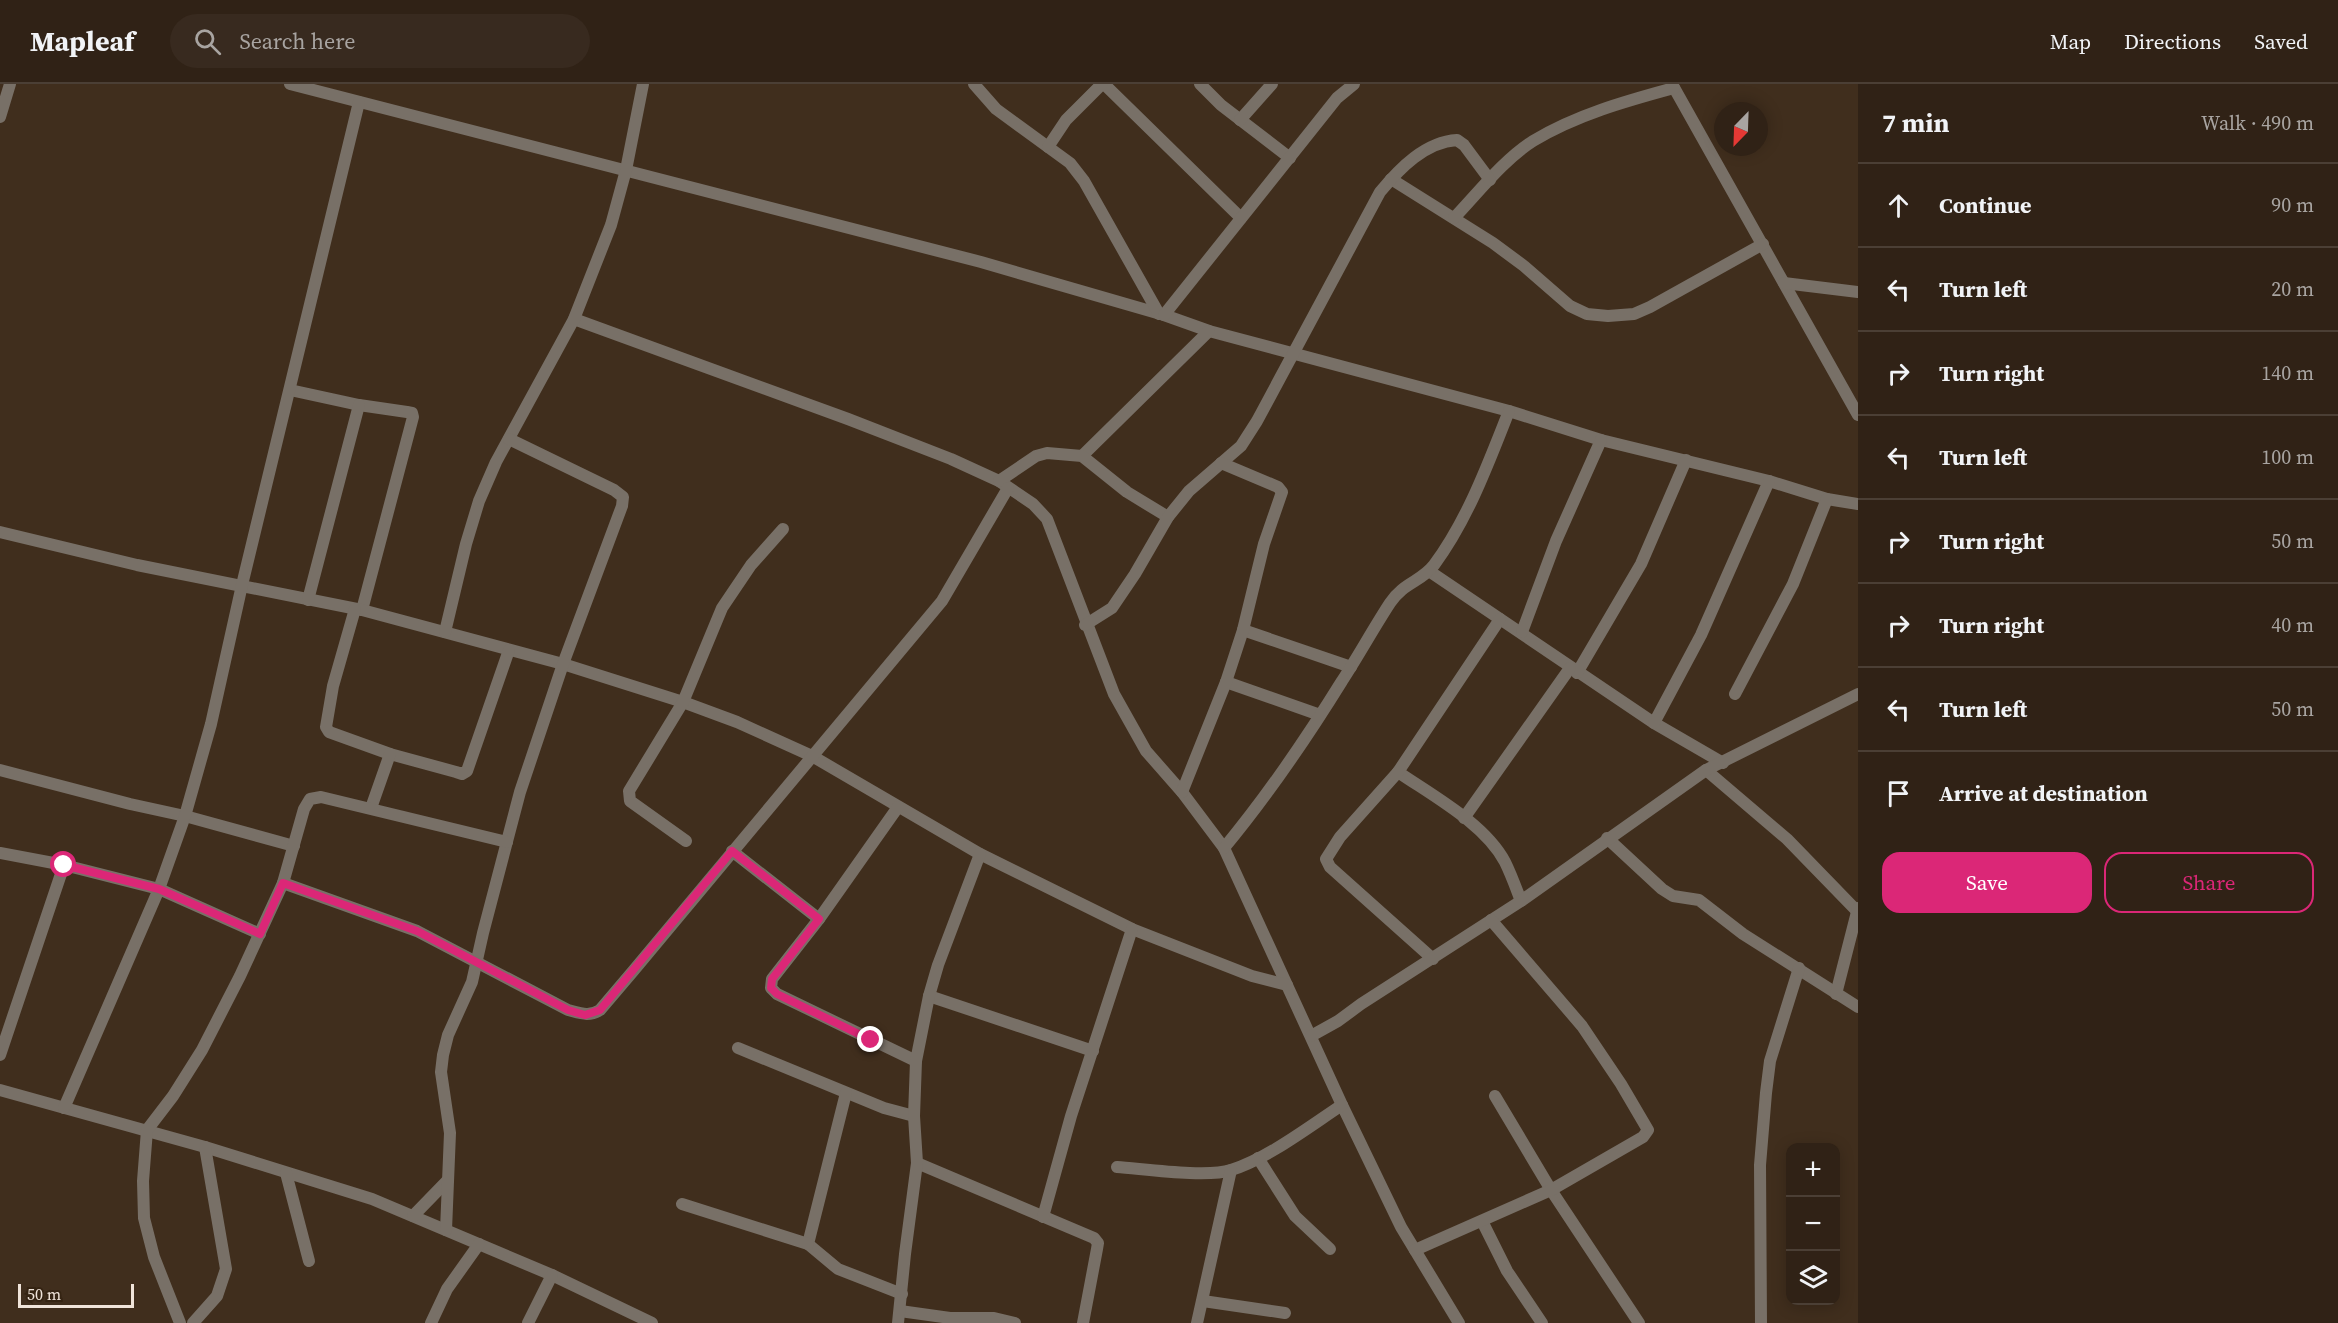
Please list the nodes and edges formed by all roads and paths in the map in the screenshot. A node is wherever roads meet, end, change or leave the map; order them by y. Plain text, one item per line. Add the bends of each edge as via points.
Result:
1 (10, 84) edge
2 (643, 84) edge
3 (974, 84) edge
4 (1103, 84) edge
5 (1200, 84) edge
6 (1272, 84) edge
7 (1354, 84) edge
8 (297, 85) edge
9 (1673, 86) edge
10 (359, 102) junction
11 (0, 117) edge
12 (1240, 120) junction
13 (1048, 147) junction
14 (1290, 158) junction
15 (626, 170) junction
16 (1390, 179) junction
17 (1490, 180) junction
18 (1241, 218) junction
19 (1454, 218) junction
20 (1763, 244) junction
21 (1784, 283) junction
22 (1858, 291) edge
23 (1161, 315) junction
24 (574, 319) junction
25 (1209, 331) junction
26 (1292, 353) junction
27 (290, 390) junction
28 (359, 405) junction
29 (1509, 411) junction
30 (1858, 415) edge
31 (509, 439) junction
32 (1601, 440) junction
33 (1082, 456) junction
34 (1686, 460) junction
35 (1221, 463) junction
36 (1769, 481) junction
37 (1003, 484) junction
38 (1827, 499) junction
39 (1858, 504) edge
40 (1168, 517) junction
41 (783, 529) dead end
42 (0, 532) edge
43 (1429, 571) junction
44 (242, 585) junction
45 (308, 600) junction
46 (358, 610) junction
47 (1500, 619) junction
48 (1085, 625) junction
49 (1243, 630) junction
50 (445, 632) junction
51 (1522, 633) junction
52 (509, 650) junction
53 (563, 664) junction
54 (1351, 667) junction
55 (1573, 670) junction
56 (1226, 682) junction
57 (1735, 694) dead end
58 (1858, 694) edge
59 (683, 702) junction
60 (1320, 715) junction
61 (1654, 723) junction
62 (390, 754) junction
63 (812, 756) junction
64 (1723, 763) junction
65 (0, 770) edge
66 (1706, 770) junction
67 (1398, 772) junction
68 (1182, 792) junction
69 (898, 807) junction
70 (371, 808) junction
71 (185, 816) junction
72 (1464, 818) junction
73 (1607, 838) junction
74 (686, 841) dead end
75 (507, 842) junction
76 (294, 846) junction
77 (1224, 848) junction
78 (732, 851) junction
79 (0, 853) edge
80 (980, 854) junction
81 (64, 865) junction
82 (283, 883) junction
83 (159, 889) junction
84 (1521, 901) junction
85 (1858, 909) edge
86 (819, 919) junction
87 (1491, 920) junction
88 (1132, 929) junction
89 (260, 934) junction
90 (1433, 959) junction
91 (476, 961) junction
92 (1799, 968) junction
93 (1287, 985) junction
94 (1836, 994) junction
95 (929, 996) junction
96 (1858, 1007) edge
97 (1311, 1036) junction
98 (738, 1048) dead end
99 (1093, 1051) junction
100 (0, 1054) edge
101 (916, 1061) junction
102 (0, 1090) edge
103 (846, 1093) junction
104 (1495, 1096) dead end
105 (1342, 1105) junction
106 (64, 1108) junction
107 (914, 1116) junction
108 (147, 1130) junction
109 (205, 1147) junction
110 (1258, 1158) junction
111 (917, 1163) junction
112 (1117, 1167) dead end
113 (1231, 1170) junction
114 (286, 1173) junction
115 (448, 1180) junction
116 (1551, 1190) junction
117 (682, 1204) dead end
118 (413, 1216) junction
119 (1043, 1217) junction
120 (1482, 1221) junction
121 (446, 1230) junction
122 (479, 1244) junction
123 (808, 1244) junction
124 (1330, 1249) dead end
125 (1415, 1250) junction
126 (309, 1261) dead end
127 (552, 1275) junction
128 (902, 1294) junction
129 (1203, 1301) junction
130 (1285, 1313) dead end
131 (899, 1317) edge
132 (1087, 1322) edge
133 (180, 1323) edge
134 (193, 1323) edge
135 (431, 1323) edge
136 (528, 1323) edge
137 (652, 1323) edge
138 (1015, 1323) edge
139 (1197, 1323) edge
140 (1459, 1323) edge
141 (1542, 1323) edge
142 (1639, 1323) edge
143 (1761, 1323) edge

1 - 11 street
2 - 15 street
3 - 13 street via 996,109
4 - 13 street via 1066,120
4 - 18 street
5 - 12 street
6 - 12 street
7 - 14 street via 1337,98
8 - 10 street
9 - 17 street via 1578,119 1532,142
9 - 20 street
10 - 15 street
10 - 27 street
12 - 14 street
13 - 23 street via 1070,163 1084,182
14 - 18 street
15 - 23 street via 981,262
15 - 24 street via 611,225
16 - 17 street via 1429,147 1457,140
16 - 19 street
16 - 26 street
17 - 19 street
18 - 23 street
19 - 20 street via 1524,266 1570,306 1587,314 1608,316 1650,308
20 - 21 street
21 - 22 street
21 - 30 street
23 - 25 street
24 - 31 street
24 - 37 street via 848,419
25 - 26 street
25 - 33 street
26 - 29 street
26 - 35 street via 1241,446
27 - 28 street
27 - 44 street
28 - 45 street
28 - 46 street via 408,412 413,417
29 - 32 street
29 - 43 street via 1458,529
31 - 50 street via 479,501
31 - 53 street via 623,497
32 - 34 street
32 - 51 street via 1556,541
33 - 37 street via 1036,456
33 - 40 street via 1127,492
34 - 36 street
34 - 55 street via 1641,564
35 - 40 street via 1189,491
35 - 49 street via 1278,486 1282,492 1264,544
36 - 38 street
36 - 61 street via 1701,635
37 - 48 street via 1033,504 1047,519
37 - 63 street via 942,601
38 - 39 street
38 - 57 street via 1793,584
40 - 48 street via 1112,608
41 - 59 street via 751,565 722,608
42 - 44 street
43 - 47 street
43 - 54 street via 1397,592
44 - 45 street
44 - 71 street via 212,724
45 - 46 street
46 - 50 street
46 - 62 street via 333,686 326,727 335,735
47 - 51 street
47 - 67 street
48 - 68 street via 1114,694 1146,751
49 - 54 street
49 - 56 street
50 - 52 street
51 - 55 street
52 - 53 street
52 - 62 street via 467,771 462,774
53 - 59 street
53 - 75 street
54 - 60 street
55 - 61 street
55 - 72 street
56 - 60 street
56 - 68 street
58 - 64 street
59 - 63 street
59 - 74 street via 628,796
60 - 77 street via 1266,797
61 - 64 street
62 - 70 street
63 - 69 street
63 - 78 street
64 - 66 street
65 - 71 street
66 - 73 street
66 - 85 street via 1787,839
67 - 72 street
67 - 90 street via 1340,837 1326,859 1330,867
68 - 77 street
69 - 80 street
69 - 86 street
70 - 75 street
70 - 76 street via 321,797 310,799
71 - 76 street
71 - 83 street
72 - 84 street via 1504,861
73 - 84 street
73 - 92 street via 1662,889 1673,896 1699,900 1743,934
75 - 91 street
76 - 82 street
77 - 93 street
78 - 86 street
78 - 91 street via 595,1014 568,1010
79 - 81 street
80 - 88 street
80 - 95 street
81 - 83 street
81 - 100 street
82 - 89 street
82 - 91 street via 393,921
83 - 89 street
83 - 106 street
84 - 87 street
85 - 94 street
86 - 101 street via 772,979 771,988
87 - 90 street
87 - 116 street via 1582,1026 1648,1130 1643,1137
88 - 93 street via 1252,976
88 - 99 street
89 - 108 street via 202,1050
90 - 97 street
91 - 115 street via 472,982 442,1055 450,1133
92 - 94 street
92 - 143 street via 1770,1061 1766,1093 1760,1165
93 - 97 street
94 - 96 street
95 - 99 street
95 - 101 street
97 - 105 street
98 - 103 street
99 - 119 street
101 - 107 street
102 - 106 street
103 - 107 street
103 - 123 street
104 - 116 street
105 - 110 street
105 - 125 street
106 - 108 street
107 - 111 street
108 - 109 street
108 - 133 street via 144,1218 154,1257
109 - 114 street
109 - 134 street via 226,1269 217,1296
110 - 113 street
110 - 124 street via 1294,1216
111 - 119 street
111 - 128 street
112 - 113 street via 1213,1173
113 - 129 street
114 - 118 street
114 - 126 street
115 - 118 street
115 - 121 street
116 - 120 street
116 - 142 street
117 - 123 street
118 - 121 street
119 - 132 street via 1098,1243
120 - 125 street
120 - 141 street via 1507,1271
121 - 122 street
122 - 127 street
122 - 135 street via 447,1289
123 - 128 street via 838,1269
125 - 140 street
127 - 136 street
127 - 137 street
128 - 131 street
129 - 130 street
129 - 139 street
131 - 138 street via 994,1318

